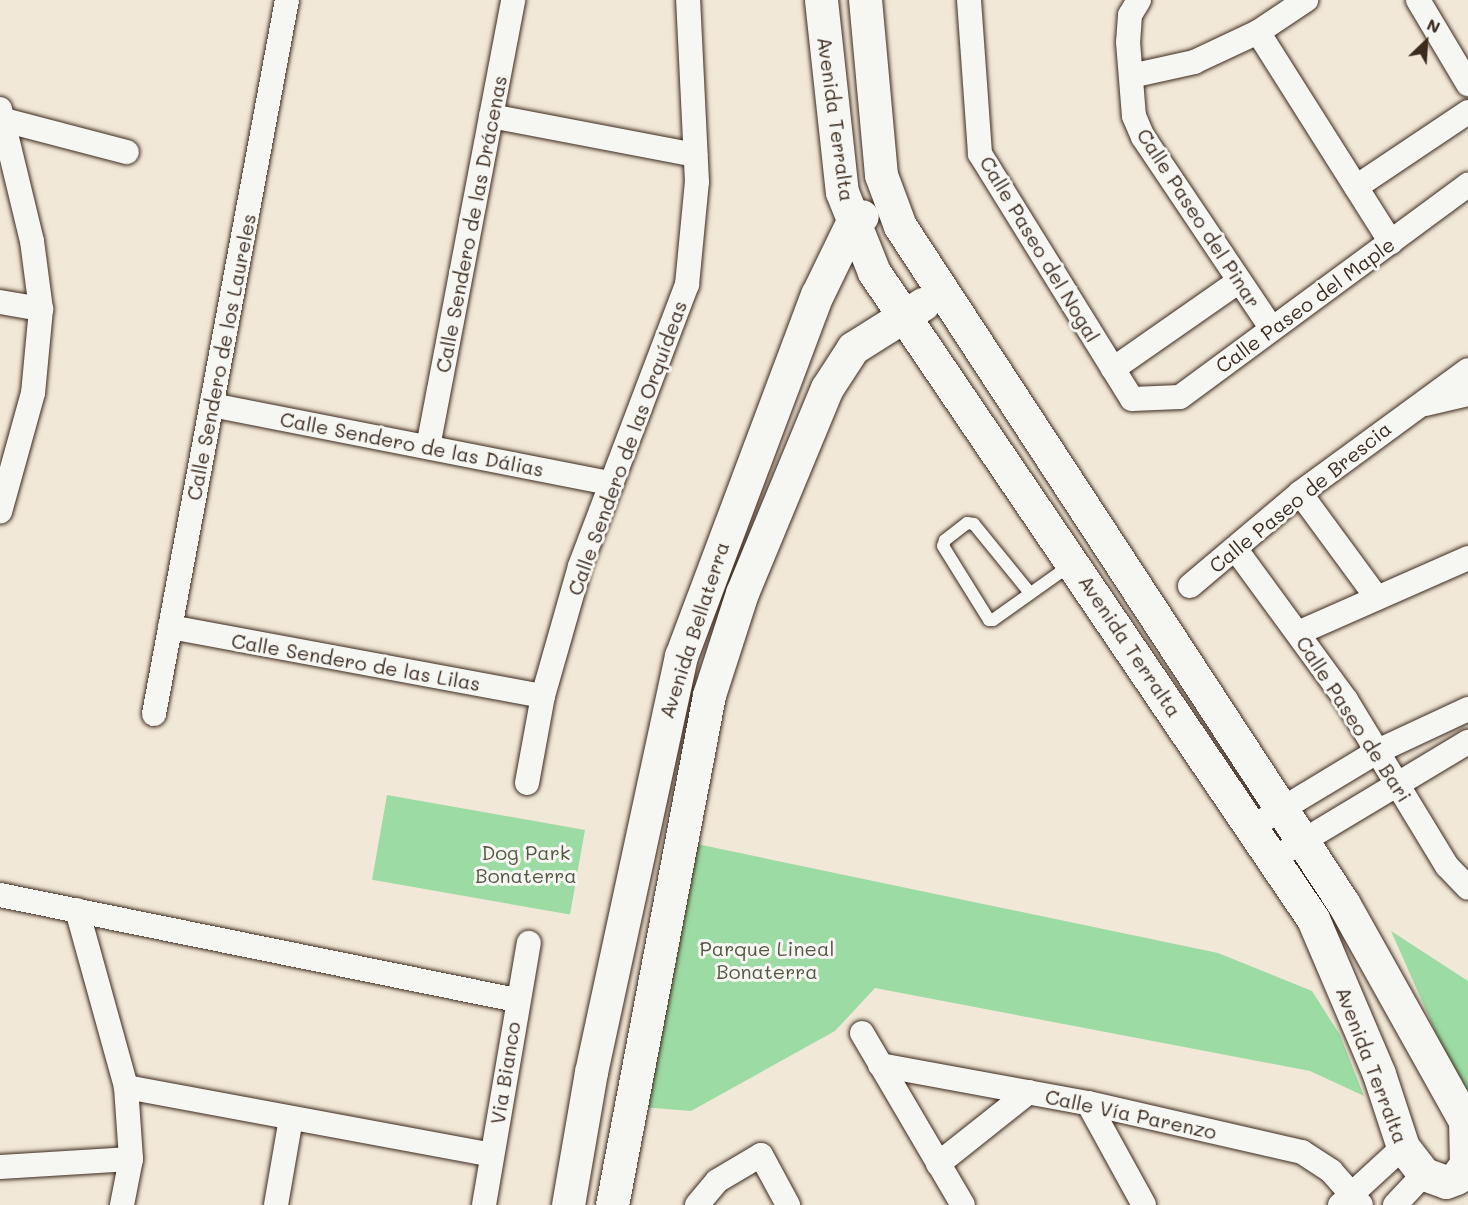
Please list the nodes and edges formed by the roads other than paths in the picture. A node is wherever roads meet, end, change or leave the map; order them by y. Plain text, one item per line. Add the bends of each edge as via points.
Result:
1 (287, 0) edge
2 (513, 0) edge
3 (688, 0) edge
4 (821, 0) edge
5 (865, 0) edge
6 (1139, 0) edge
7 (1306, 0) edge
8 (1418, 0) edge
9 (965, 6) edge
10 (1258, 32) junction
11 (1131, 76) junction
12 (1468, 84) edge
13 (1468, 112) edge
14 (491, 116) junction
15 (2, 125) edge
16 (127, 152) dead end
17 (695, 155) junction
18 (1468, 185) edge
19 (1356, 187) junction
20 (890, 201) junction
21 (852, 221) junction
22 (1391, 242) junction
23 (1239, 281) junction
24 (943, 294) junction
25 (0, 302) edge
26 (41, 309) junction
27 (904, 314) junction
28 (1272, 329) junction
29 (1113, 369) junction
30 (1468, 370) edge
31 (1468, 394) edge
32 (1132, 399) joint
33 (212, 405) junction
34 (1411, 407) junction
35 (428, 447) junction
36 (4, 469) edge
37 (611, 483) junction
38 (1300, 492) junction
39 (0, 512) edge
40 (1237, 551) junction
41 (1468, 558) edge
42 (1073, 563) junction
43 (1190, 586) dead end
44 (1030, 593) junction
45 (1377, 598) junction
46 (170, 627) junction
47 (1298, 633) junction
48 (543, 696) junction
49 (1468, 709) edge
50 (154, 714) dead end
51 (1468, 742) edge
52 (1378, 752) junction
53 (1396, 782) junction
54 (527, 783) dead end
55 (1281, 809) junction
56 (1252, 827) junction
57 (1302, 841) junction
58 (1273, 859) junction
59 (1468, 888) edge
60 (0, 895) edge
61 (77, 910) junction
62 (529, 943) dead end
63 (516, 1000) junction
64 (862, 1033) dead end
65 (880, 1065) junction
66 (126, 1087) junction
67 (1029, 1092) junction
68 (1088, 1103) junction
69 (291, 1118) junction
70 (1467, 1129) edge
71 (1403, 1147) junction
72 (492, 1155) junction
73 (131, 1159) junction
74 (938, 1164) junction
75 (1467, 1165) edge
76 (0, 1167) edge
77 (1424, 1174) junction
78 (1352, 1201) edge
79 (122, 1205) edge
80 (276, 1205) edge
81 (484, 1205) edge
82 (568, 1205) edge
83 (612, 1205) edge
84 (697, 1205) edge
85 (788, 1205) edge
86 (963, 1205) edge
87 (1144, 1205) edge
88 (1395, 1205) edge

1 - 33 street, Calle Sendero de los Laureles
2 - 14 street, Calle Sendero de las Drácenas
3 - 17 street, Calle Sendero de las Orquídeas
4 - 21 street, Avenida Terralta via 842,192
5 - 20 street, Avenida Terralta via 881,175
6 - 11 street, Calle Paseo del Pinar via 1128,28
7 - 10 street
8 - 12 street
9 - 29 street, Calle Paseo del Nogal via 980,154
10 - 11 street via 1194,62
10 - 19 street
11 - 23 street, Calle Paseo del Pinar via 1143,137
13 - 19 street
14 - 17 street
14 - 35 street, Calle Sendero de las Drácenas
15 - 16 street
15 - 26 street via 32,241
17 - 37 street, Calle Sendero de las Orquídeas via 687,285
18 - 22 street, Calle Paseo del Maple
19 - 22 street
20 - 21 street
20 - 24 street, Avenida Terralta via 900,226
21 - 27 street, Avenida Terralta via 874,272
21 - 82 street, Avenida Bellaterra via 817,295 681,656 591,1072
22 - 28 street, Calle Paseo del Maple
23 - 28 street, Calle Paseo del Pinar
23 - 29 street
24 - 27 street, Avenida Bellaterra
24 - 55 street, Avenida Terralta
25 - 26 street
26 - 36 street via 33,393
27 - 42 street, Avenida Terralta
27 - 83 street, Avenida Bellaterra via 853,348 827,388 742,593 709,695
28 - 32 street, Calle Paseo del Maple via 1180,397
29 - 32 street, Calle Paseo del Nogal
30 - 34 street, Calle Paseo de Brescia
31 - 34 street, Calle Paseo de Brescia
33 - 35 street, Calle Sendero de las Dálias
33 - 46 street, Calle Sendero de los Laureles
34 - 38 street, Calle Paseo de Brescia
35 - 37 street, Calle Sendero de las Dálias
36 - 39 street
37 - 48 street, Calle Sendero de las Orquídeas via 580,566
38 - 40 street, Calle Paseo de Brescia
38 - 45 street
40 - 43 street, Calle Paseo de Brescia
40 - 47 street, Calle Paseo de Bari
41 - 45 street
42 - 44 lane
42 - 56 street, Avenida Terralta
44 - 44 lane via 989,620 943,546 945,540 967,523 974,524
45 - 47 street
46 - 48 street, Calle Sendero de las Lilas
46 - 50 street, Calle Sendero de los Laureles
47 - 52 street, Calle Paseo de Bari
48 - 54 street, Calle Sendero de las Orquídeas
49 - 52 street
51 - 53 street
52 - 53 street, Calle Paseo de Bari
52 - 55 street
53 - 57 street
53 - 59 street, Calle Paseo de Bari via 1447,866
55 - 56 street
55 - 57 street, Avenida Terralta
56 - 58 street, Avenida Terralta
57 - 58 street
57 - 70 street, Avenida Terralta via 1343,903
58 - 71 street, Avenida Terralta via 1313,919 1379,1074
60 - 61 street
61 - 63 street
61 - 66 street
62 - 63 street, Via Bianco
63 - 72 street, Via Bianco
64 - 65 street
65 - 67 street, Calle Vía Parenzo
65 - 74 street
66 - 69 street
66 - 73 street
67 - 68 street, Calle Vía Parenzo
67 - 74 street
68 - 78 street, Calle Vía Parenzo via 1302,1152
68 - 87 street
69 - 72 street
69 - 80 street
70 - 75 street, Avenida Terralta
71 - 77 street, Avenida Terralta
71 - 78 street
72 - 81 street, Via Bianco
73 - 76 street
73 - 79 street
74 - 86 street
75 - 77 street, Avenida Terralta via 1446,1182
77 - 88 street
84 - 85 street via 717,1181 761,1155

